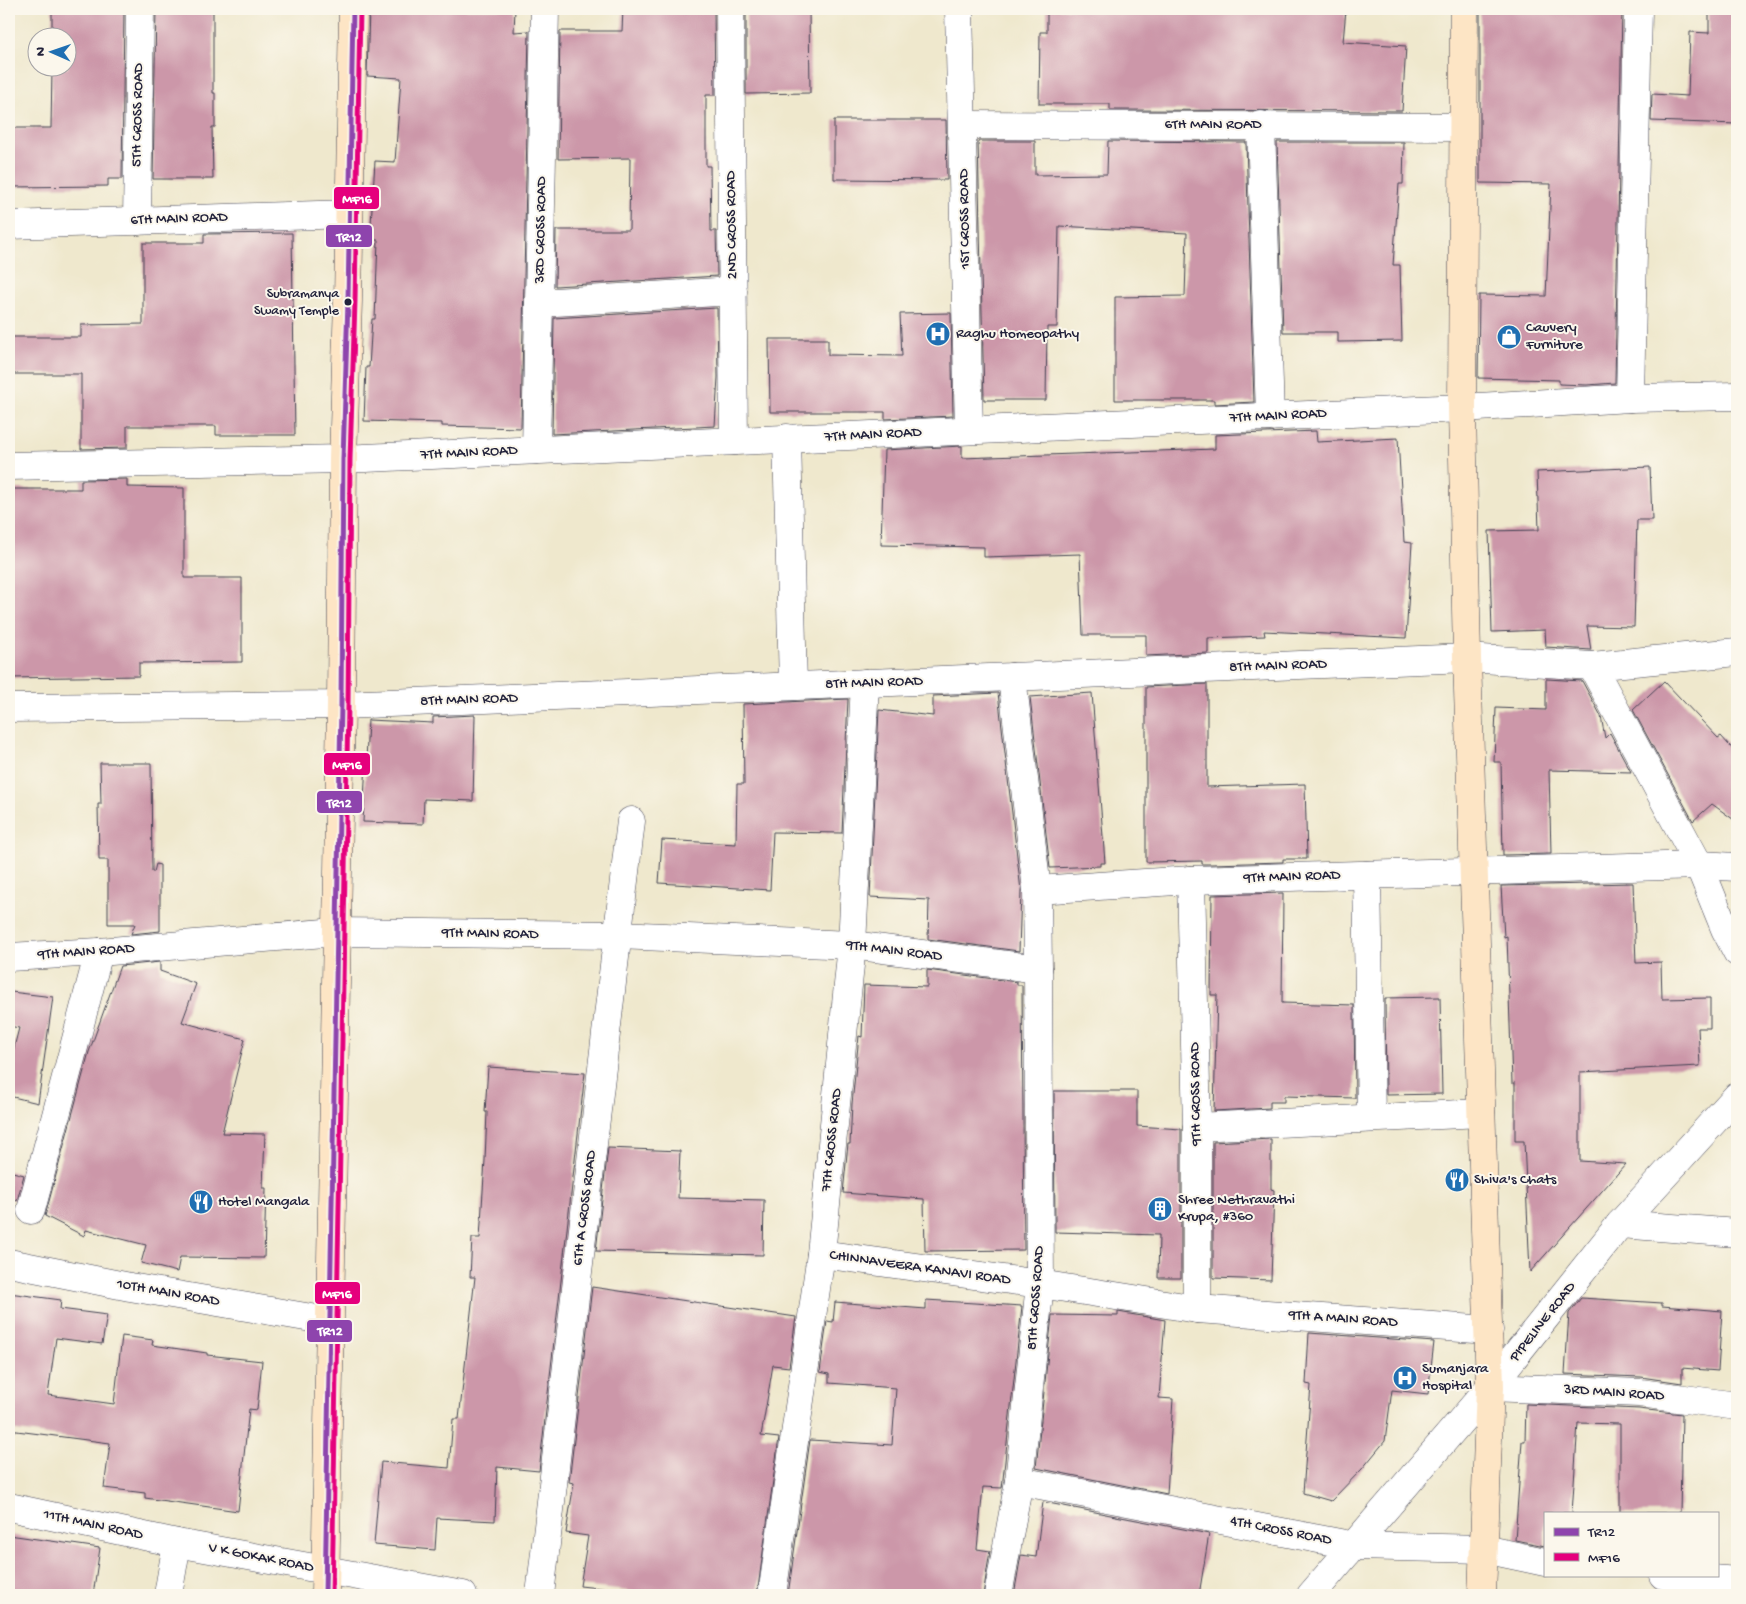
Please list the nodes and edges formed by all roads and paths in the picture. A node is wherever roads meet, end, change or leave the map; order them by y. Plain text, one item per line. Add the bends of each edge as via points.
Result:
1 (140, 9) edge
2 (353, 9) edge
3 (546, 9) edge
4 (730, 9) edge
5 (959, 9) edge
6 (1464, 9) edge
7 (1638, 9) edge
8 (963, 125) junction
9 (1262, 125) junction
10 (1463, 126) junction
11 (349, 214) junction
12 (137, 221) junction
13 (9, 226) edge
14 (733, 291) junction
15 (539, 303) junction
16 (1737, 396) edge
17 (1630, 398) junction
18 (1462, 408) junction
19 (1270, 417) junction
20 (969, 430) junction
21 (787, 438) junction
22 (734, 441) junction
23 (536, 450) junction
24 (343, 459) junction
25 (9, 466) edge
26 (1737, 652) edge
27 (1467, 658) junction
28 (1592, 666) junction
29 (1012, 677) junction
30 (865, 683) junction
31 (793, 686) junction
32 (341, 705) junction
33 (9, 708) edge
34 (631, 821) dead end
35 (1699, 865) junction
36 (1737, 867) edge
37 (1474, 872) junction
38 (1367, 875) junction
39 (1191, 880) junction
40 (1036, 890) junction
41 (336, 932) junction
42 (618, 935) junction
43 (852, 945) junction
44 (100, 952) junction
45 (1737, 952) edge
46 (9, 957) edge
47 (1038, 969) junction
48 (1737, 1096) edge
49 (1481, 1113) junction
50 (1371, 1118) junction
51 (1197, 1127) junction
52 (30, 1210) dead end
53 (1620, 1224) junction
54 (1737, 1233) edge
55 (821, 1254) junction
56 (9, 1263) edge
57 (1040, 1284) junction
58 (1197, 1309) junction
59 (329, 1321) junction
60 (1489, 1330) junction
61 (1490, 1387) junction
62 (1737, 1406) edge
63 (1019, 1481) junction
64 (9, 1507) edge
65 (177, 1542) junction
66 (1355, 1546) junction
67 (1484, 1549) junction
68 (1544, 1562) edge
69 (1675, 1576) edge
70 (1737, 1581) edge
71 (325, 1583) edge
72 (168, 1595) edge
73 (463, 1595) edge
74 (540, 1595) edge
75 (772, 1595) edge
76 (998, 1595) edge
77 (1311, 1595) edge
78 (1482, 1595) edge

1 - 12 street, 5TH CROSS ROAD
2 - 11 main road
3 - 15 street, 3RD CROSS ROAD
4 - 14 street, 2ND CROSS ROAD
5 - 8 street, 1ST CROSS ROAD
6 - 10 main road
7 - 17 street
8 - 9 street, 6TH MAIN ROAD
8 - 20 street, 1ST CROSS ROAD
9 - 10 street, 6TH MAIN ROAD
9 - 19 street
10 - 18 main road
11 - 12 street, 6TH MAIN ROAD
11 - 24 main road
12 - 13 street, 6TH MAIN ROAD
14 - 15 street
14 - 22 street, 2ND CROSS ROAD
15 - 23 street, 3RD CROSS ROAD
16 - 17 street, 7TH MAIN ROAD
17 - 18 street, 7TH MAIN ROAD
18 - 19 street, 7TH MAIN ROAD
18 - 27 main road
19 - 20 street, 7TH MAIN ROAD
20 - 21 street, 7TH MAIN ROAD
21 - 22 street, 7TH MAIN ROAD
21 - 31 street
22 - 23 street, 7TH MAIN ROAD
23 - 24 street, 7TH MAIN ROAD
24 - 25 street, 7TH MAIN ROAD
24 - 32 main road
26 - 28 street, 8TH MAIN ROAD
27 - 28 street, 8TH MAIN ROAD
27 - 29 street, 8TH MAIN ROAD
27 - 37 main road
28 - 35 street
29 - 30 street, 8TH MAIN ROAD
29 - 40 street
30 - 31 street, 8TH MAIN ROAD
30 - 43 street, 7TH CROSS ROAD
31 - 32 street, 8TH MAIN ROAD
32 - 33 street, 8TH MAIN ROAD
32 - 41 main road
34 - 42 street, 6TH A CROSS ROAD
35 - 36 street, 9TH MAIN ROAD
35 - 37 street, 9TH MAIN ROAD
35 - 45 street
37 - 38 street, 9TH MAIN ROAD
37 - 49 main road
38 - 39 street, 9TH MAIN ROAD
38 - 50 street
39 - 40 street, 9TH MAIN ROAD
39 - 51 street, 9TH CROSS ROAD
40 - 47 street
41 - 42 street, 9TH MAIN ROAD
41 - 44 street, 9TH MAIN ROAD
41 - 59 main road
42 - 43 street, 9TH MAIN ROAD
42 - 74 street, 6TH A CROSS ROAD
43 - 47 street, 9TH MAIN ROAD
43 - 55 street, 7TH CROSS ROAD
44 - 46 street, 9TH MAIN ROAD
44 - 52 street
47 - 57 street, 8TH CROSS ROAD
48 - 53 street, PIPELINE ROAD
49 - 50 street
49 - 60 main road
50 - 51 street
51 - 58 street, 9TH CROSS ROAD
53 - 54 street
53 - 61 street, PIPELINE ROAD
55 - 57 street, CHINNAVEERA KANAVI ROAD
55 - 75 street, 7TH CROSS ROAD
56 - 59 street, 10TH MAIN ROAD
57 - 58 street, CHINNAVEERA KANAVI ROAD
57 - 63 street, 8TH CROSS ROAD
58 - 60 street, 9TH A MAIN ROAD
59 - 71 main road
60 - 61 main road
61 - 62 street, 3RD MAIN ROAD via 1640,1392
61 - 66 street, PIPELINE ROAD
61 - 67 main road
63 - 66 street, 4TH CROSS ROAD
63 - 76 street, 8TH CROSS ROAD
64 - 65 street, 11TH MAIN ROAD
65 - 71 street, V K GOKAK ROAD
65 - 72 street
66 - 67 street, 4TH CROSS ROAD
66 - 77 street, PIPELINE ROAD
67 - 68 street, 4TH CROSS ROAD
67 - 78 main road
69 - 70 street
71 - 73 street, V K GOKAK ROAD

